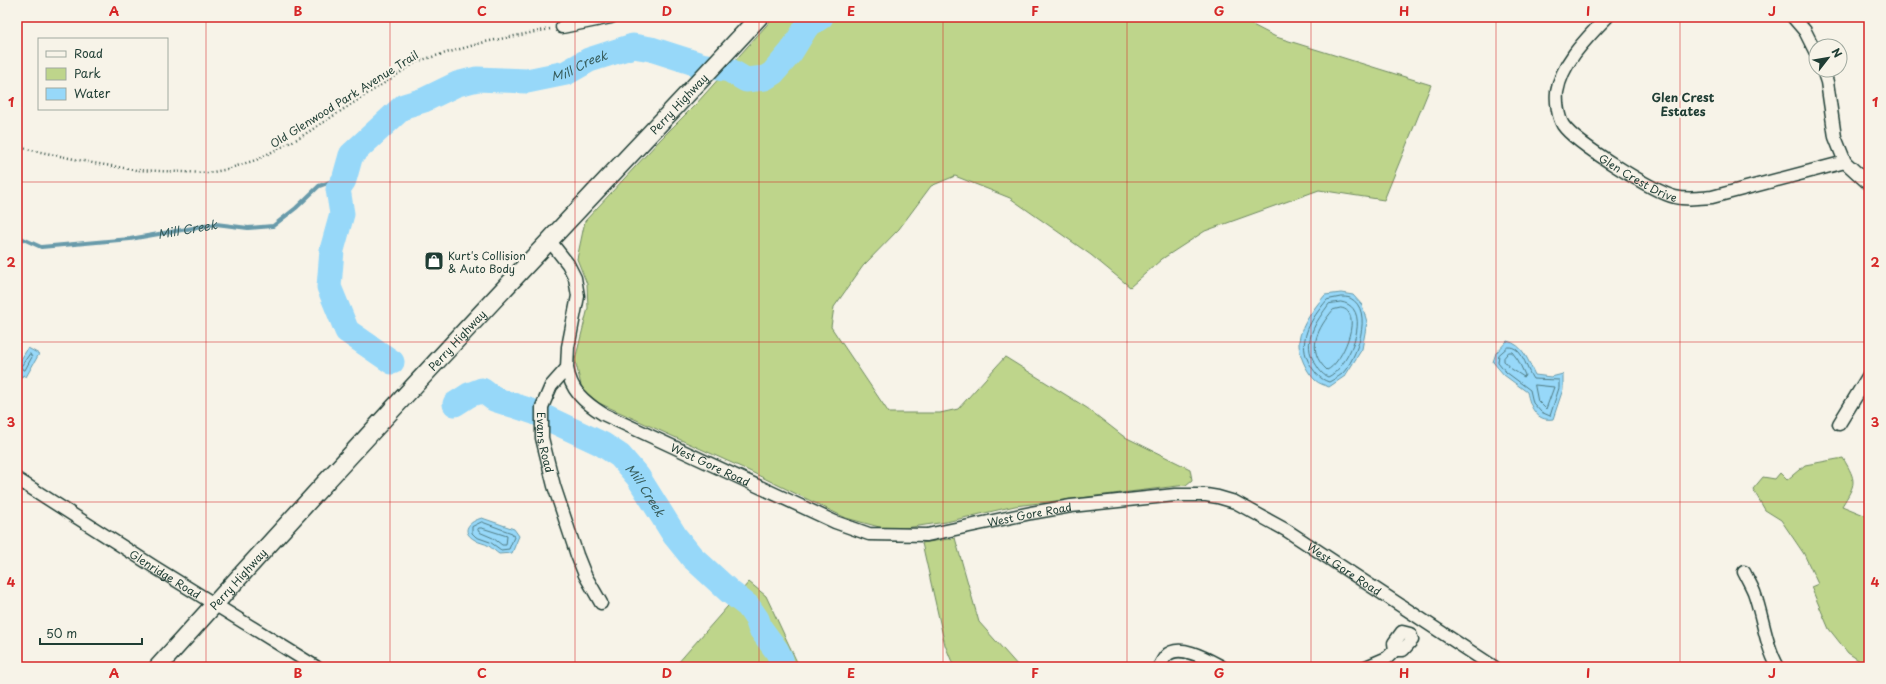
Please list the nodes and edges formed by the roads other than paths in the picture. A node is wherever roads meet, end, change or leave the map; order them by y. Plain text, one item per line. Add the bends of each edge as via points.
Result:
1 (611, 17) edge
2 (759, 17) edge
3 (1607, 17) edge
4 (1793, 17) edge
5 (562, 26) road end
6 (1809, 38) edge
7 (1826, 78) edge
8 (1845, 162) junction
9 (1869, 184) edge
10 (549, 240) junction
11 (567, 368) junction
12 (1869, 375) edge
13 (1839, 424) dead end
14 (17, 479) edge
15 (1744, 572) dead end
16 (601, 603) dead end
17 (214, 604) junction
18 (1419, 618) junction
19 (158, 667) edge
20 (316, 667) edge
21 (1159, 667) edge
22 (1222, 667) edge
23 (1366, 667) edge
24 (1494, 667) edge
25 (1778, 667) edge

1 - 5 street
2 - 10 main road, Perry Highway
3 - 8 street, Glen Crest Drive via 1584,42 1563,74 1557,93 1558,111 1562,124 1572,135 1635,178 1660,192 1694,199 1732,192
4 - 6 street
7 - 8 street via 1835,137
8 - 9 street
10 - 11 street via 568,264 577,287 577,308 568,347
10 - 17 main road, Perry Highway
11 - 16 street, Evans Road via 551,386 542,407 542,438 554,486 577,555
11 - 18 street, West Gore Road via 572,387 603,414 835,522 870,534 927,535 1031,512 1071,506 1206,494 1235,502 1268,519
12 - 13 street
14 - 17 street, Glenridge Road
15 - 25 street via 1754,592 1764,631
17 - 19 main road, Perry Highway
17 - 20 street, Glenridge Road
18 - 23 street via 1410,634 1402,632 1394,644 1395,650 1387,658
18 - 24 street, West Gore Road
21 - 22 street via 1166,655 1179,651 1204,657

